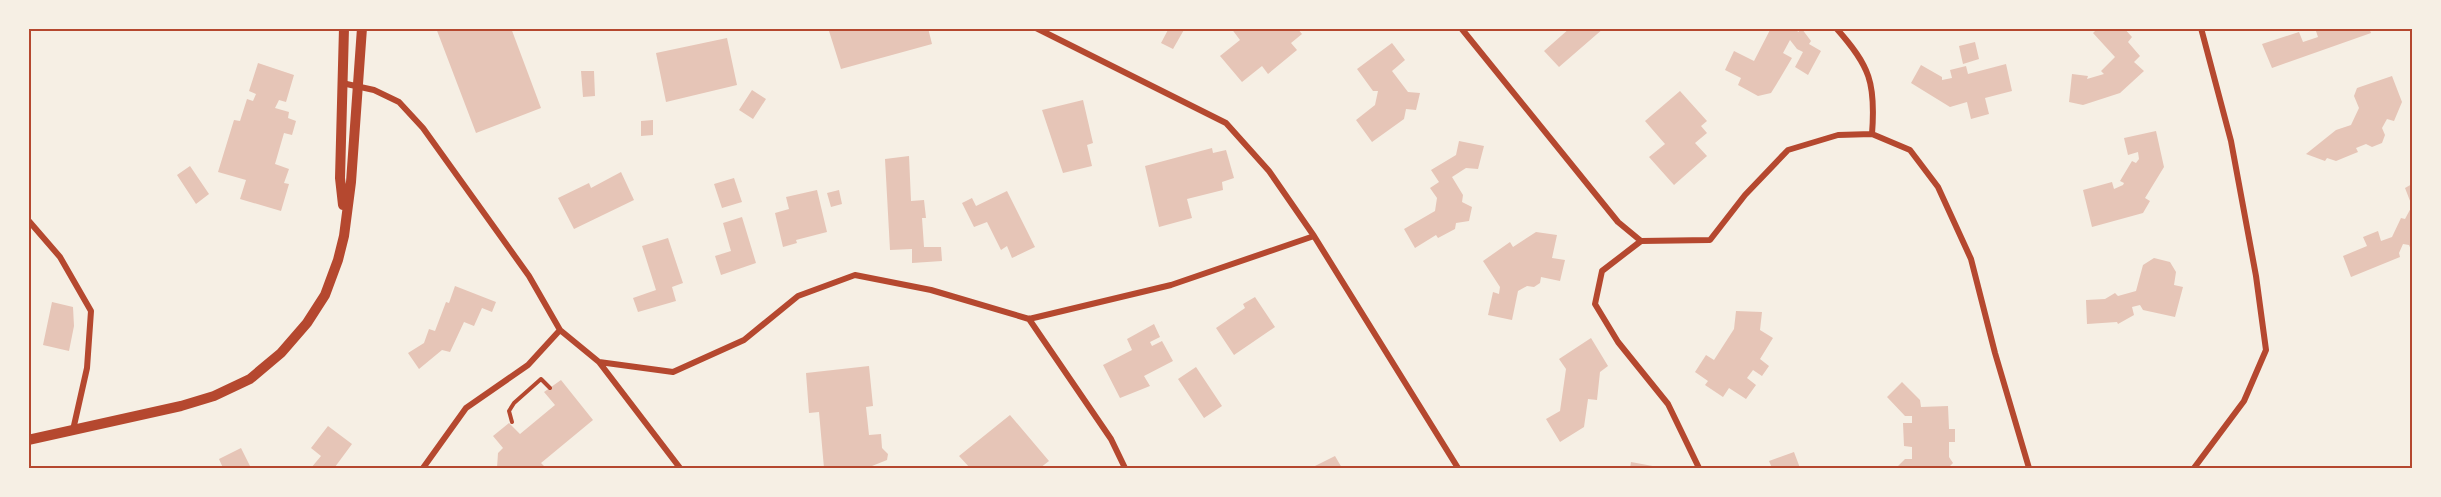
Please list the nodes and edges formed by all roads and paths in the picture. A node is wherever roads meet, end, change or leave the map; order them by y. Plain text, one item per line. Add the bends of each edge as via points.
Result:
1 (344, 28) edge
2 (362, 28) edge
3 (1036, 28) edge
4 (1461, 28) edge
5 (1836, 28) edge
6 (2201, 28) edge
7 (342, 83) junction
8 (357, 86) junction
9 (1872, 134) junction
10 (28, 220) edge
11 (344, 220) junction
12 (1314, 236) junction
13 (1641, 241) junction
14 (1029, 319) junction
15 (560, 330) junction
16 (599, 362) junction
17 (541, 379) dead end
18 (512, 422) dead end
19 (73, 430) junction
20 (28, 440) edge
21 (423, 468) edge
22 (680, 468) edge
23 (1125, 468) edge
24 (1458, 468) edge
25 (1699, 468) edge
26 (2029, 468) edge
27 (2194, 468) edge

1 - 7 street
2 - 8 street
3 - 12 street via 1226,123 1269,171
4 - 13 street via 1618,222
5 - 9 street via 1858,53 1872,82
6 - 27 street via 2231,141 2266,350 2244,400
7 - 8 street
7 - 11 street via 340,178
8 - 11 street via 351,182
8 - 15 street via 399,102 423,128 529,276
9 - 13 street via 1838,135 1788,150 1745,195 1710,240
9 - 26 street via 1910,150 1938,187 1971,259
10 - 19 street via 60,257 91,311 87,368
11 - 19 street via 338,260 325,295 308,323 281,353 249,379 181,406
12 - 14 street via 1171,285
12 - 24 street
13 - 25 street via 1602,272 1595,304 1618,342 1668,404
14 - 16 street via 931,290 855,275 798,296 744,340 673,372
14 - 23 street via 1111,439
15 - 16 street
15 - 21 street via 528,365 466,408
16 - 22 street
17 - 18 path via 514,403 510,411
19 - 20 street

